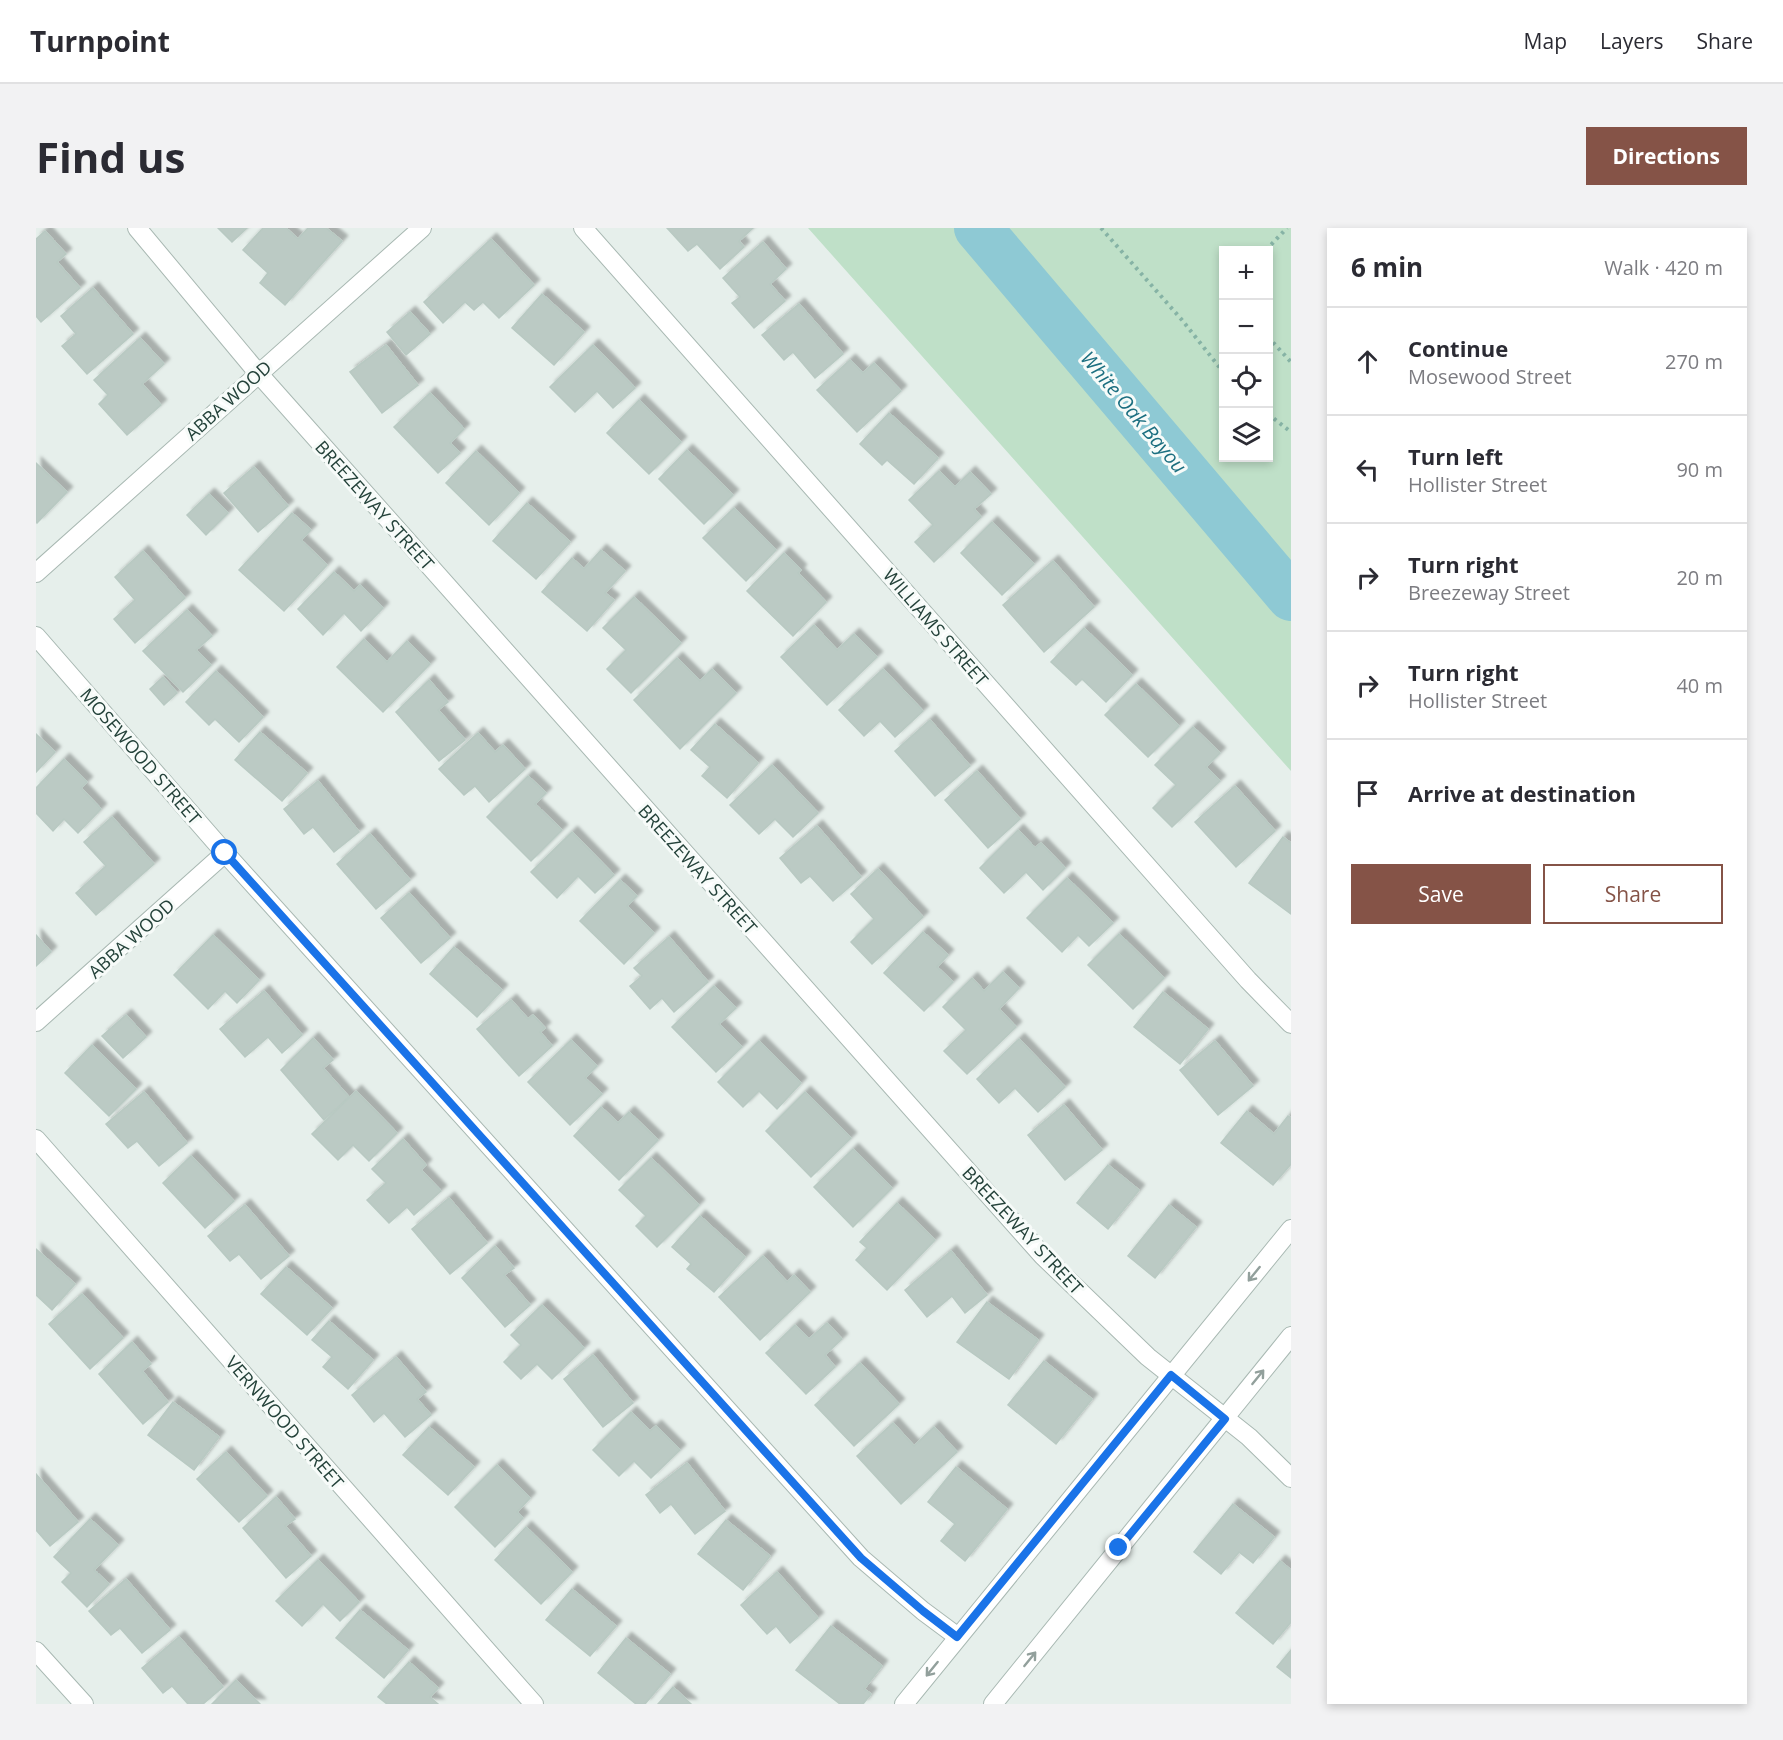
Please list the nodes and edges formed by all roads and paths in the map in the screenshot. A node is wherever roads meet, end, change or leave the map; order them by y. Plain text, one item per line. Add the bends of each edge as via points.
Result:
1 (137, 228) edge
2 (422, 228) edge
3 (583, 228) edge
4 (1101, 228) edge
5 (1287, 228) edge
6 (1270, 246) edge
7 (1273, 342) edge
8 (1291, 362) edge
9 (1219, 367) edge
10 (258, 373) junction
11 (1273, 417) edge
12 (1291, 432) edge
13 (36, 573) edge
14 (36, 636) edge
15 (225, 853) junction
16 (36, 1022) edge
17 (1291, 1024) edge
18 (36, 1139) edge
19 (1291, 1229) edge
20 (1291, 1336) edge
21 (1171, 1375) junction
22 (1225, 1419) junction
23 (1291, 1478) edge
24 (957, 1637) junction
25 (36, 1651) edge
26 (84, 1704) edge
27 (534, 1704) edge
28 (904, 1704) edge
29 (993, 1704) edge

1 - 10 street, BREEZEWAY STREET
2 - 10 street, ABBA WOOD
3 - 17 street, WILLIAMS STREET via 1232,963
4 - 9 path
5 - 6 path
7 - 8 path
10 - 13 street, ABBA WOOD
10 - 21 street, BREEZEWAY STREET via 1042,1256
11 - 12 path
14 - 15 street, MOSEWOOD STREET
15 - 16 street, ABBA WOOD
15 - 24 street, MOSEWOOD STREET via 861,1558
18 - 27 street, VERNWOOD STREET
19 -> 21 street
22 -> 20 street
21 - 22 street, BREEZEWAY STREET
21 - 24 street
22 - 23 street, BREEZEWAY STREET
29 -> 22 street
24 -> 28 street
25 - 26 street

